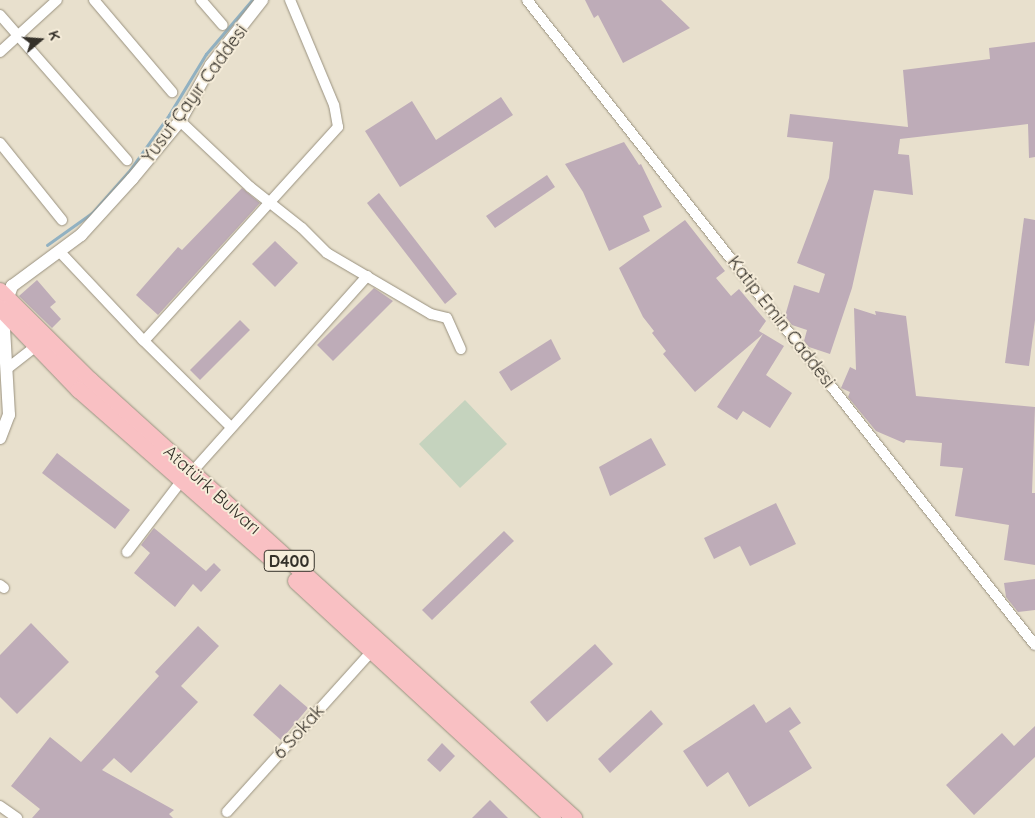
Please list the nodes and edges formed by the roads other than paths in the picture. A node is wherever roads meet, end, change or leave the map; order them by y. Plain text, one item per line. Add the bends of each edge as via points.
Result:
1 (57, 0) edge
2 (94, 0) edge
3 (201, 0) edge
4 (262, 0) edge
5 (290, 0) edge
6 (527, 0) edge
7 (0, 15) edge
8 (223, 25) dead end
9 (18, 36) junction
10 (0, 52) edge
11 (172, 92) dead end
12 (180, 121) junction
13 (0, 143) edge
14 (128, 160) dead end
15 (271, 204) junction
16 (62, 220) dead end
17 (60, 252) junction
18 (367, 276) junction
19 (3, 303) edge
20 (144, 341) junction
21 (41, 342) junction
22 (461, 349) dead end
23 (8, 368) junction
24 (230, 426) junction
25 (0, 436) edge
26 (187, 476) junction
27 (127, 552) dead end
28 (1035, 645) edge
29 (371, 652) junction
30 (0, 806) edge
31 (227, 812) dead end
32 (17, 818) edge
33 (553, 818) edge
34 (574, 818) edge

1 - 9 street
2 - 11 street
3 - 8 street
4 - 12 street, Yusuf Çayır Caddesi via 211,66
5 - 15 street via 334,104 338,128
6 - 28 street, Katip Emin Caddesi
7 - 9 street
9 - 10 street
9 - 14 street
12 - 15 street
12 - 17 street, Yusuf Çayır Caddesi via 109,205
13 - 16 street
15 - 18 street via 328,253
15 - 20 street
17 - 19 street, Yusuf Çayır Caddesi via 12,286
17 - 20 street
18 - 22 street via 431,314 446,318
18 - 24 street
19 - 21 main road, Atatürk Bulvarı / D400
19 - 23 street
20 - 24 street
21 - 23 street
21 - 26 main road, Atatürk Bulvarı / D400 via 79,390
23 - 25 street via 9,415
24 - 26 street
26 - 27 street
26 - 29 main road, Atatürk Bulvarı / D400
26 - 34 main road, Atatürk Bulvarı / D400
29 - 31 street, 6 Sokak
29 - 33 main road, Atatürk Bulvarı / D400
30 - 32 street

